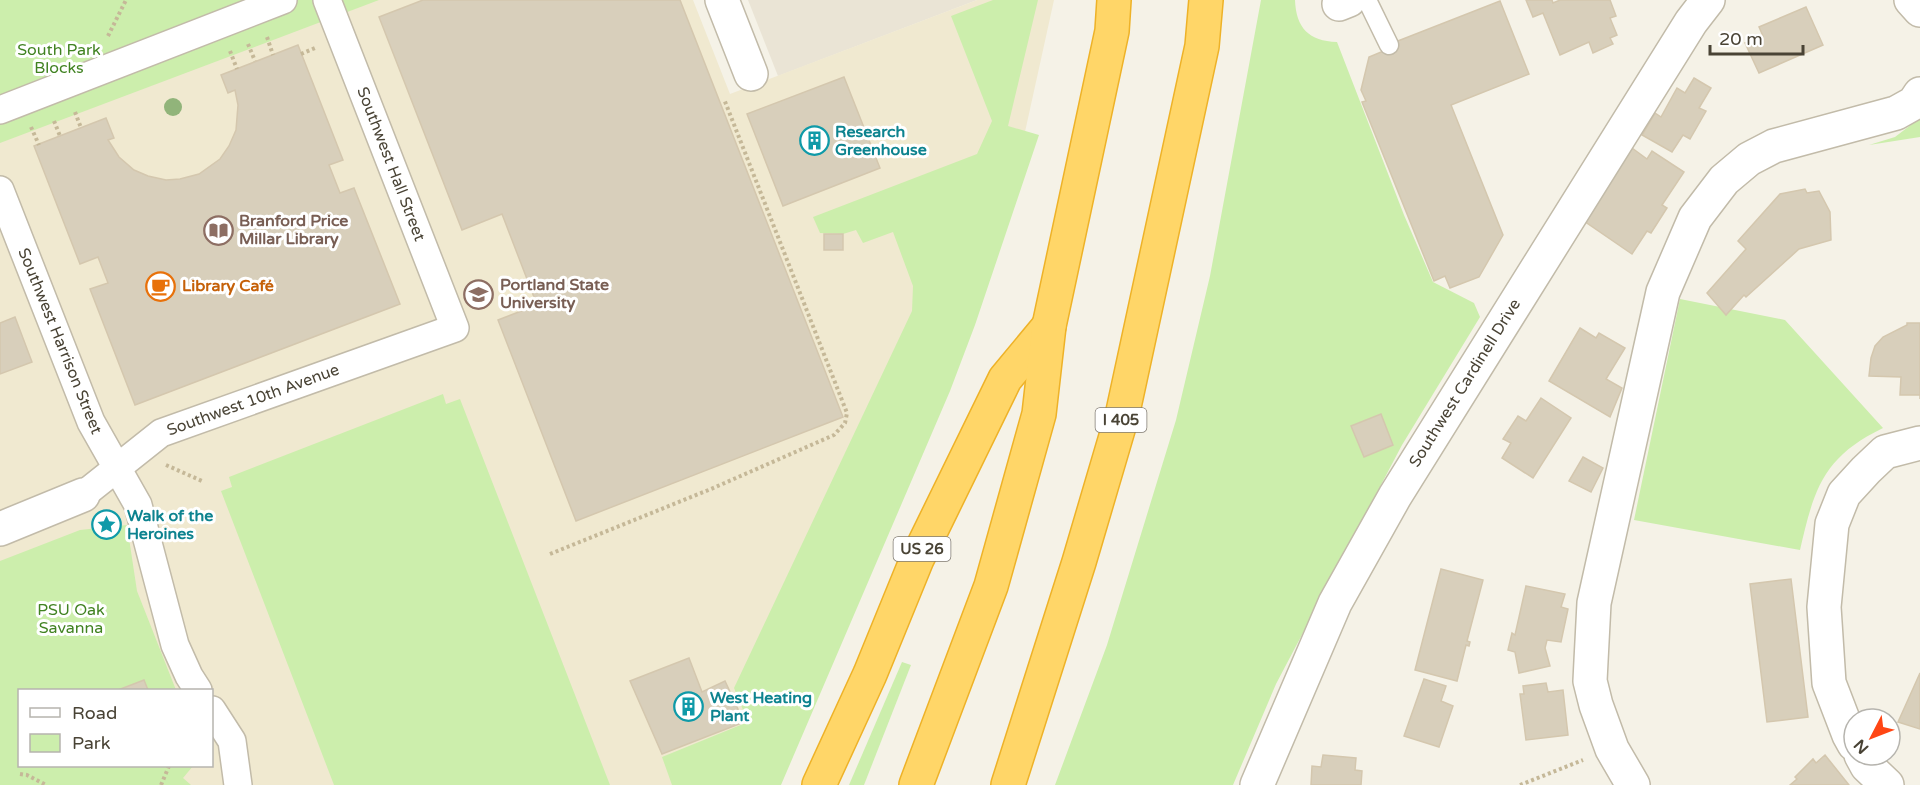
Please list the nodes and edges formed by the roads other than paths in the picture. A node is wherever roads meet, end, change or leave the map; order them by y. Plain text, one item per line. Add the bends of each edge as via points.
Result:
1 (282, 0) edge
2 (327, 0) edge
3 (722, 0) edge
4 (1114, 0) edge
5 (1206, 0) edge
6 (1225, 0) edge
7 (1708, 0) edge
8 (1911, 0) edge
9 (1352, 1) edge
10 (1920, 10) edge
11 (1389, 45) dead end
12 (1202, 46) junction
13 (751, 74) dead end
14 (1920, 94) edge
15 (0, 110) edge
16 (0, 190) edge
17 (1050, 326) junction
18 (455, 328) joint
19 (1920, 443) edge
20 (117, 468) junction
21 (83, 495) joint
22 (0, 529) edge
23 (197, 689) edge
24 (213, 712) edge
25 (1842, 717) edge
26 (1868, 767) edge
27 (238, 785) edge
28 (819, 785) edge
29 (916, 785) edge
30 (1008, 785) edge
31 (1257, 785) edge
32 (1633, 785) edge
33 (1887, 785) edge

1 - 15 street
2 - 18 street, Southwest Hall Street
3 - 13 street
4 - 17 highway via 1112,31
5 - 12 highway, I 405
6 - 12 highway
7 - 31 street, Southwest Cardinell Drive via 1389,506 1335,603
8 - 10 street
9 - 11 lane
12 - 30 highway, I 405 via 1122,416
14 - 32 street via 1914,103 1896,112 1774,146 1749,159 1706,202 1680,249 1663,292 1594,603 1590,681 1612,749
16 - 20 street, Southwest Harrison Street via 91,422
17 - 28 highway, US 26 via 1005,379 917,560
17 - 29 highway via 1039,414 991,586
18 - 20 street, Southwest 10th Avenue via 161,433
19 - 25 street via 1885,452 1844,494 1832,524 1824,607 1829,683
20 - 21 street, Southwest 10th Avenue
20 - 23 street, Southwest Harrison Street via 138,505 175,645
21 - 22 street, Southwest 10th Avenue
24 - 27 street via 232,741
26 - 33 street

